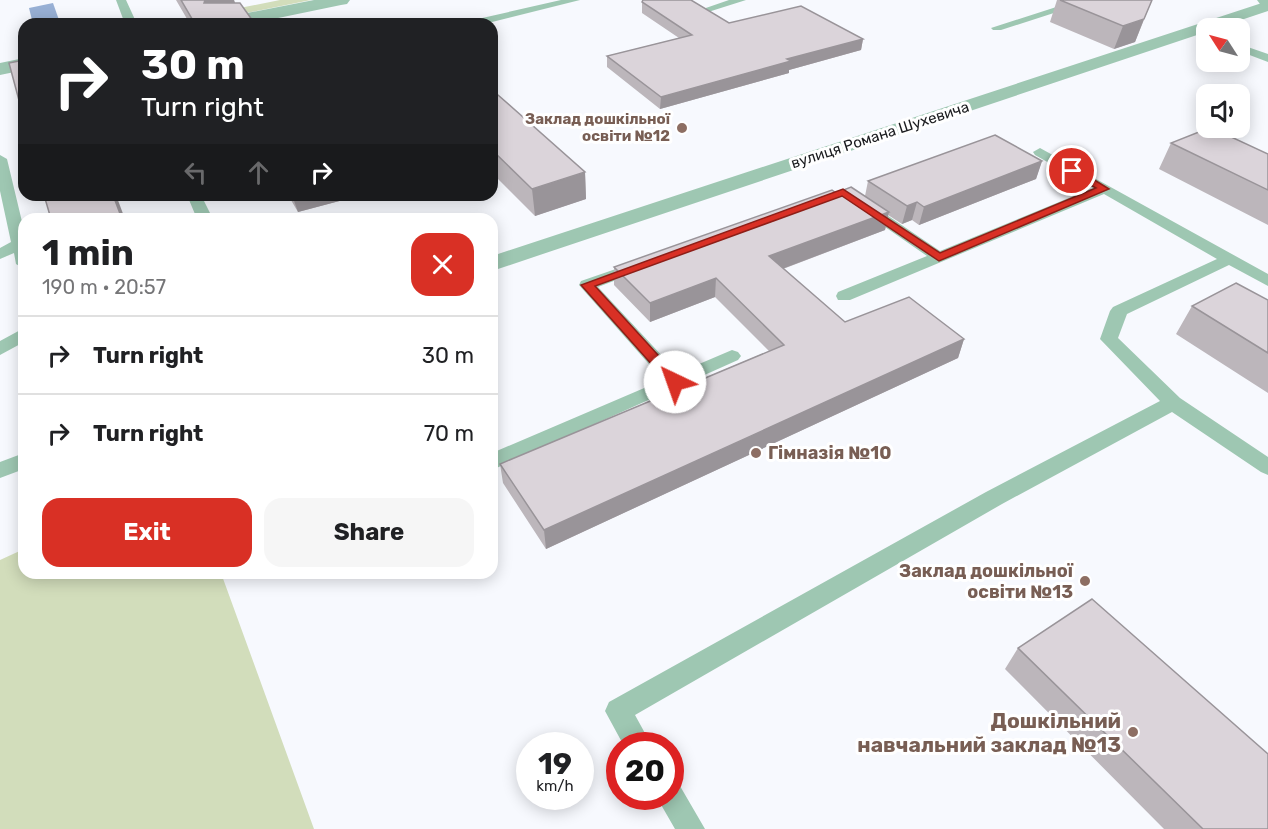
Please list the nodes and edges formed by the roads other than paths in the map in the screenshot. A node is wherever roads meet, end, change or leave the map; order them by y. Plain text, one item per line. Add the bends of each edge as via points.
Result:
1 (121, 0) edge
2 (341, 0) edge
3 (575, 0) edge
4 (741, 0) edge
5 (1089, 0) edge
6 (1268, 6) edge
7 (705, 10) edge
8 (128, 18) edge
9 (272, 18) edge
10 (496, 18) edge
11 (997, 28) dead end
12 (1250, 51) edge
13 (1268, 58) edge
14 (18, 65) edge
15 (0, 69) edge
16 (1040, 152) dead end
17 (0, 159) edge
18 (1104, 189) junction
19 (852, 199) edge
20 (18, 240) edge
21 (18, 245) edge
22 (0, 254) edge
23 (939, 257) junction
24 (1229, 259) junction
25 (654, 261) edge
26 (498, 262) edge
27 (1268, 281) edge
28 (844, 297) dead end
29 (18, 338) edge
30 (0, 350) edge
31 (732, 356) dead end
32 (675, 382) junction
33 (1173, 403) junction
34 (498, 459) edge
35 (18, 463) edge
36 (1268, 467) edge
37 (0, 470) edge
38 (631, 732) edge
39 (679, 810) edge
40 (691, 829) edge

1 - 8 lane
2 - 9 street
3 - 10 lane
4 - 7 lane
5 - 11 lane
6 - 26 street, вулиця Романа Шухевича
12 - 13 lane
14 - 15 street
16 - 18 lane
17 - 20 lane
18 - 23 lane
18 - 24 lane
19 - 23 lane
21 - 22 lane
23 - 28 lane
24 - 27 lane
24 - 33 lane via 1119,311 1109,339
25 - 32 lane via 587,285
29 - 30 lane
31 - 32 lane
32 - 34 lane
33 - 36 lane
33 - 38 lane via 994,498 618,711
35 - 37 lane
39 - 40 lane

